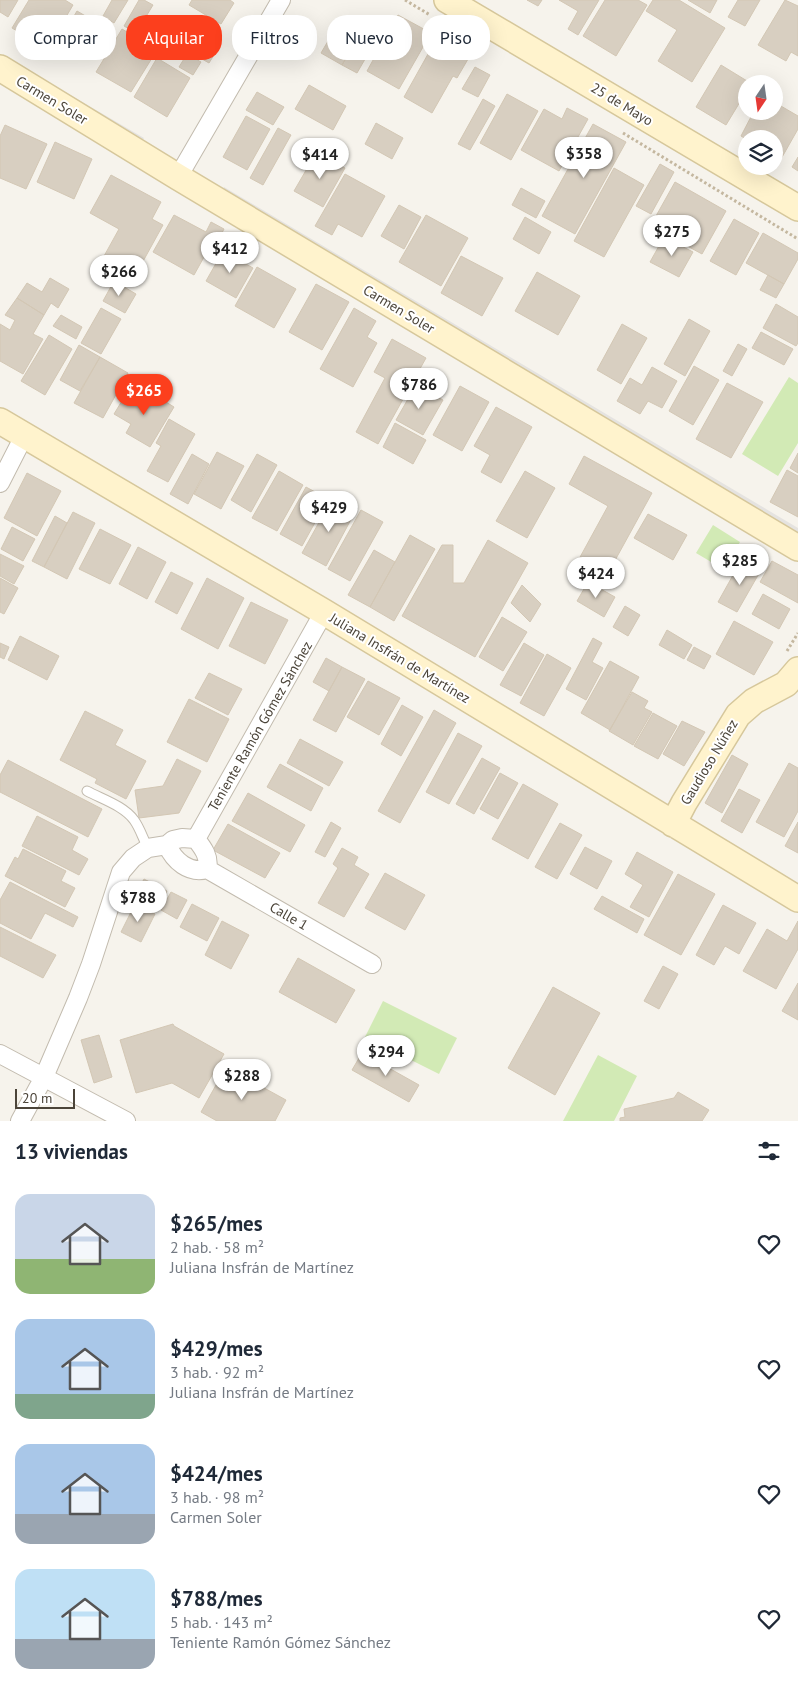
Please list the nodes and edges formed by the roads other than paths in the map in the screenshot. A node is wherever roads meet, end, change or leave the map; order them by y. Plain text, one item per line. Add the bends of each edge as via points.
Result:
1 (281, 0) edge
2 (446, 0) edge
3 (0, 68) edge
4 (178, 177) junction
5 (798, 208) edge
6 (0, 421) edge
7 (24, 436) junction
8 (0, 484) edge
9 (798, 548) edge
10 (324, 612) junction
11 (798, 670) edge
12 (88, 790) dead end
13 (673, 824) junction
14 (196, 839) junction
15 (167, 845) junction
16 (148, 848) junction
17 (207, 869) junction
18 (798, 899) edge
19 (372, 964) dead end
20 (0, 1054) edge
21 (44, 1077) junction
22 (20, 1121) edge
23 (126, 1121) edge

1 - 4 street
2 - 5 street, 25 de Mayo
3 - 4 street, Carmen Soler
4 - 9 street, Carmen Soler
6 - 7 street, Juliana Insfrán de Martínez
7 - 8 street
7 - 10 street, Juliana Insfrán de Martínez
10 - 13 street, Juliana Insfrán de Martínez
10 - 14 street, Teniente Ramón Gómez Sánchez
11 - 13 street, Gaudioso Núñez via 786,684 754,701 738,716
12 - 16 lane via 130,815
13 - 18 street, Juliana Insfrán de Martínez
14 - 15 street via 182,838
14 - 17 street via 206,854
15 - 16 street
15 - 17 street, Calle 1 via 176,860 193,870
16 - 21 street via 121,872 91,964
17 - 19 street, Calle 1
20 - 21 street
21 - 22 street
21 - 23 street

